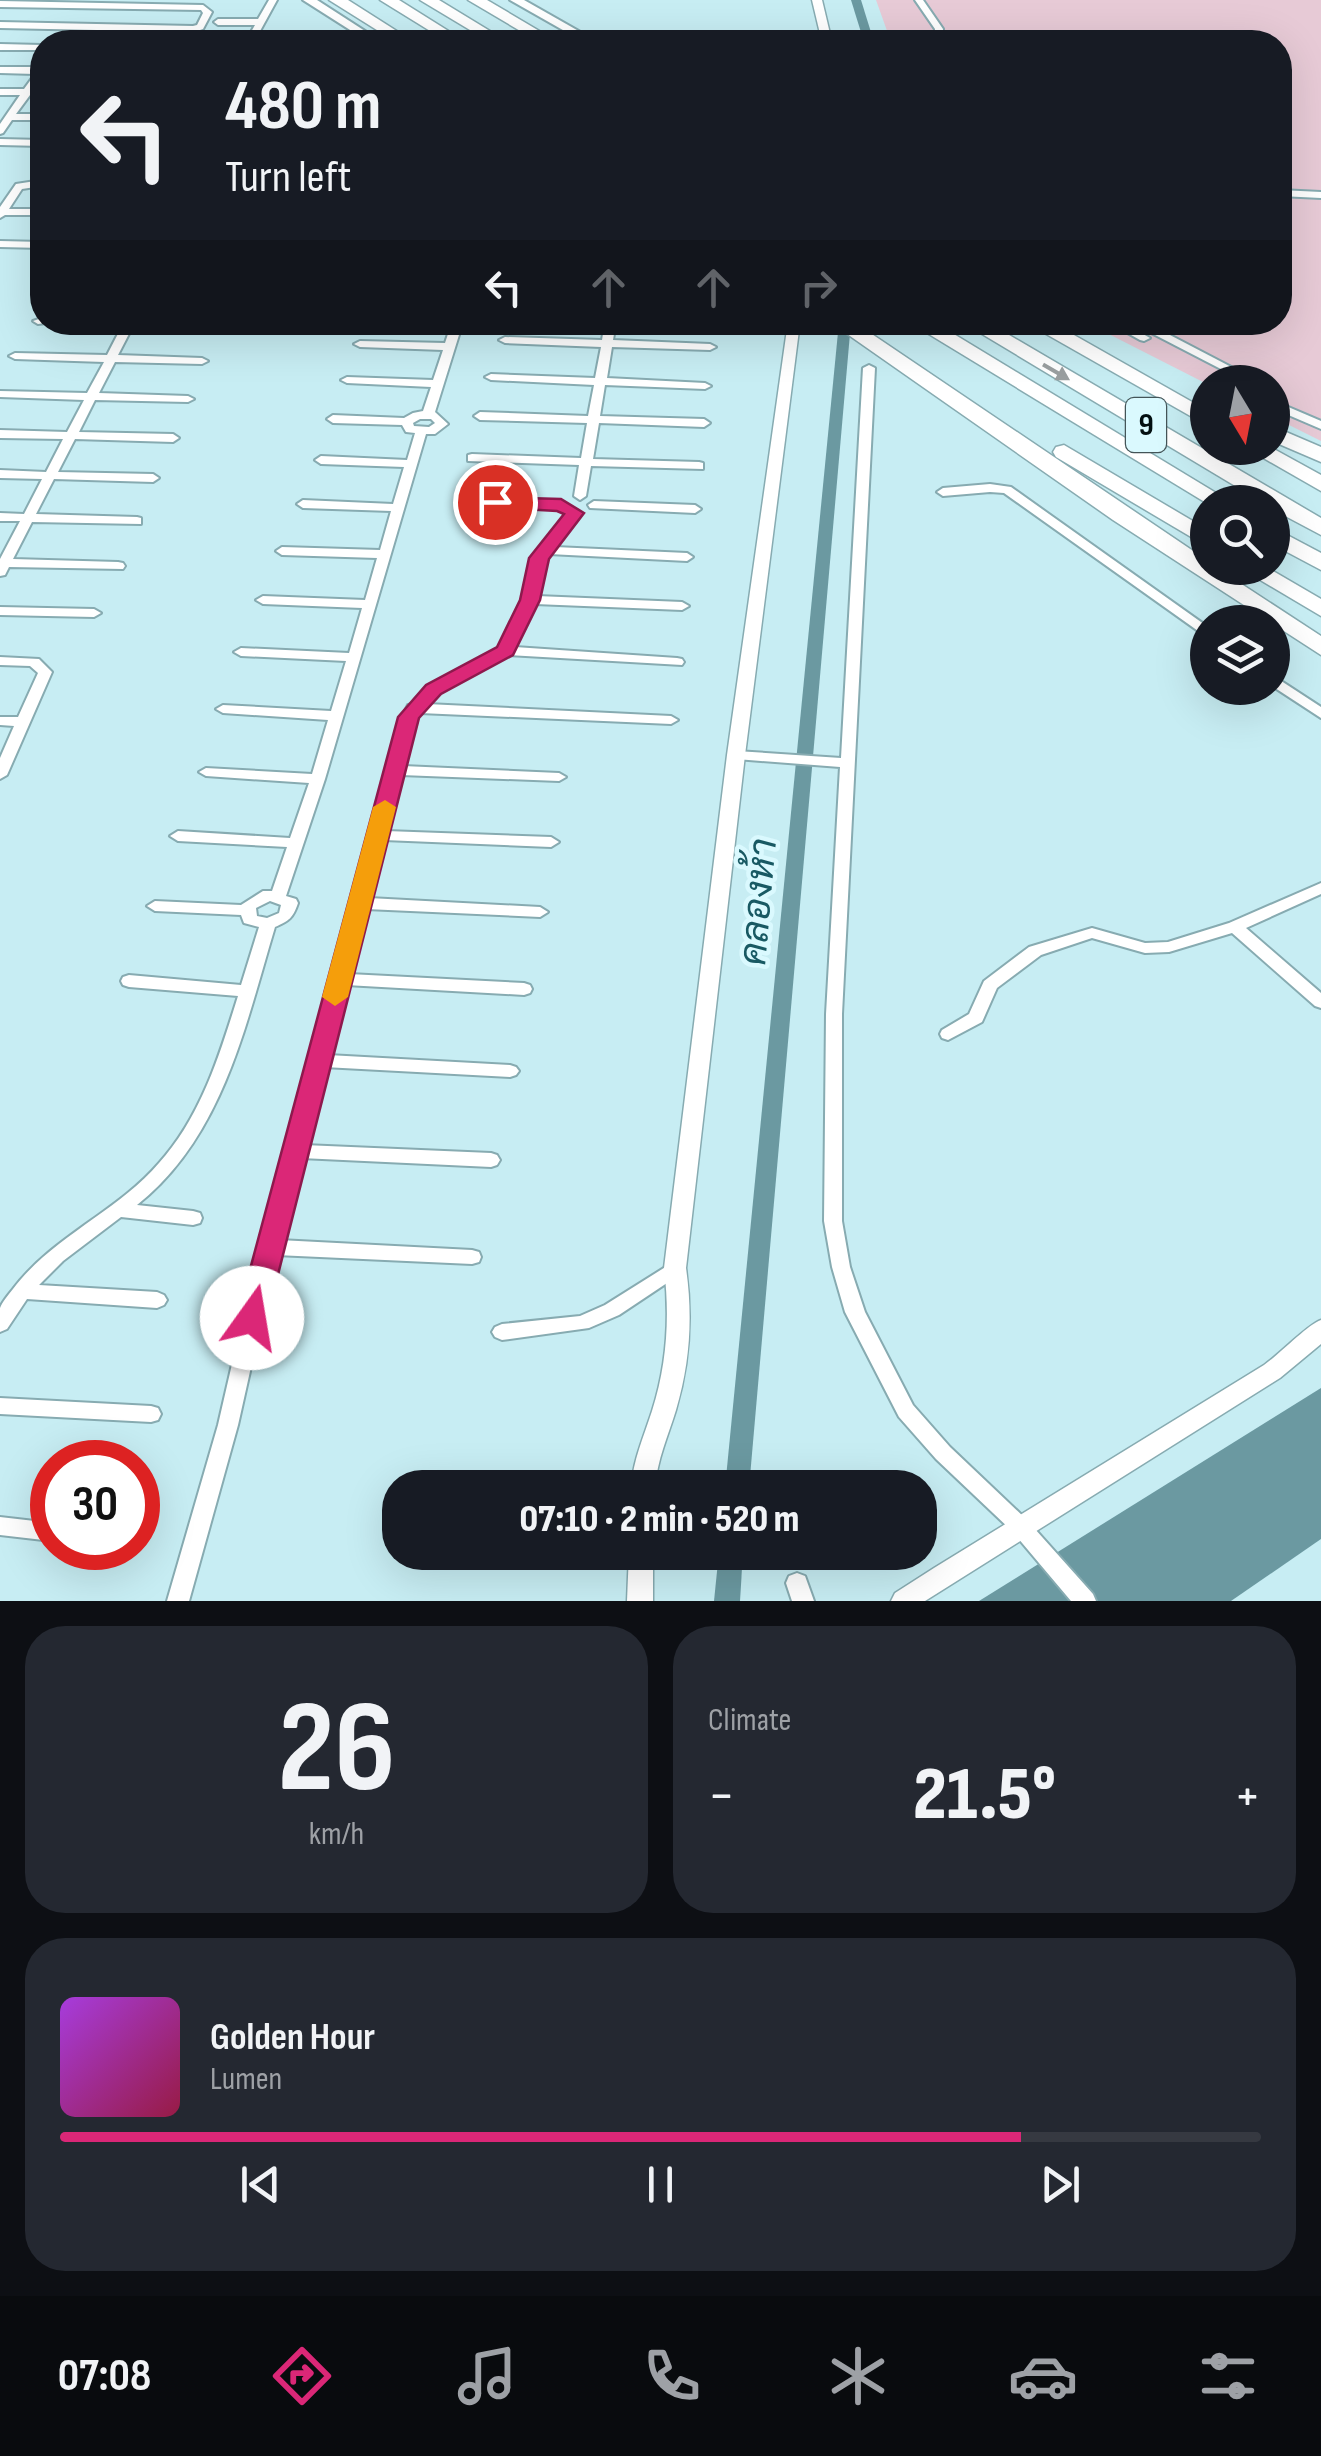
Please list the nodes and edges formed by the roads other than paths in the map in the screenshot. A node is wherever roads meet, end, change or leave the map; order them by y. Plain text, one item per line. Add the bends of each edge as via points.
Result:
1 (273, 0) edge
2 (309, 0) edge
3 (337, 0) edge
4 (388, 0) edge
5 (428, 0) edge
6 (476, 0) edge
7 (516, 0) edge
8 (818, 0) edge
9 (919, 0) edge
10 (93, 3) edge
11 (0, 4) edge
12 (218, 22) dead end
13 (262, 22) junction
14 (0, 25) edge
15 (76, 27) junction
16 (73, 30) edge
17 (257, 30) edge
18 (357, 30) edge
19 (386, 30) edge
20 (438, 30) edge
21 (478, 30) edge
22 (529, 30) edge
23 (570, 30) edge
24 (824, 30) edge
25 (939, 30) edge
26 (0, 47) edge
27 (30, 48) edge
28 (0, 70) edge
29 (30, 71) edge
30 (30, 87) edge
31 (0, 92) edge
32 (26, 92) junction
33 (30, 92) edge
34 (30, 118) edge
35 (5, 119) edge
36 (0, 131) edge
37 (0, 142) edge
38 (30, 143) edge
39 (30, 185) edge
40 (1292, 193) edge
41 (1321, 194) edge
42 (6, 198) edge
43 (30, 213) edge
44 (1, 214) edge
45 (0, 244) edge
46 (30, 244) edge
47 (123, 335) edge
48 (454, 335) edge
49 (609, 335) edge
50 (792, 335) edge
51 (861, 335) edge
52 (872, 335) edge
53 (941, 335) edge
54 (994, 335) edge
55 (1071, 335) edge
56 (1072, 335) edge
57 (1139, 335) edge
58 (1160, 335) edge
59 (505, 340) dead end
60 (607, 343) junction
61 (360, 344) dead end
62 (451, 347) junction
63 (710, 347) dead end
64 (16, 356) dead end
65 (111, 358) junction
66 (202, 361) dead end
67 (1198, 365) edge
68 (1220, 365) edge
69 (869, 368) dead end
70 (491, 377) dead end
71 (347, 380) dead end
72 (600, 381) junction
73 (438, 384) junction
74 (705, 386) dead end
75 (1190, 391) edge
76 (0, 394) edge
77 (90, 397) junction
78 (188, 399) dead end
79 (1290, 400) edge
80 (1190, 409) edge
81 (1290, 411) edge
82 (428, 414) junction
83 (1321, 414) edge
84 (480, 416) dead end
85 (333, 419) dead end
86 (594, 420) junction
87 (406, 422) junction
88 (704, 423) dead end
89 (1321, 426) edge
90 (421, 432) junction
91 (0, 434) edge
92 (70, 436) junction
93 (173, 438) dead end
94 (1290, 442) edge
95 (472, 458) dead end
96 (1321, 458) edge
97 (321, 460) dead end
98 (586, 462) junction
99 (413, 464) junction
100 (1066, 464) junction
101 (1287, 465) edge
102 (700, 466) dead end
103 (0, 474) edge
104 (50, 475) junction
105 (154, 478) dead end
106 (1321, 484) edge
107 (1192, 485) edge
108 (1086, 489) junction
109 (943, 492) dead end
110 (462, 501) dead end
111 (303, 504) dead end
112 (572, 505) junction
113 (399, 508) junction
114 (695, 509) dead end
115 (0, 517) edge
116 (28, 518) junction
117 (137, 521) dead end
118 (1321, 528) edge
119 (1190, 530) edge
120 (1290, 545) edge
121 (547, 550) junction
122 (282, 551) dead end
123 (1190, 551) edge
124 (384, 554) junction
125 (687, 557) dead end
126 (1321, 563) edge
127 (2, 566) edge
128 (118, 566) dead end
129 (1245, 585) edge
130 (1280, 585) edge
131 (264, 600) dead end
132 (530, 600) junction
133 (368, 604) junction
134 (682, 606) dead end
135 (0, 610) edge
136 (1321, 610) edge
137 (94, 614) dead end
138 (1190, 621) edge
139 (1321, 632) edge
140 (1321, 647) edge
141 (506, 650) junction
142 (241, 652) dead end
143 (353, 658) junction
144 (0, 661) edge
145 (677, 662) dead end
146 (1290, 692) edge
147 (413, 708) junction
148 (223, 709) dead end
149 (1321, 714) edge
150 (336, 716) junction
151 (671, 720) dead end
152 (0, 722) edge
153 (23, 722) junction
154 (741, 755) junction
155 (842, 763) junction
156 (395, 770) junction
157 (206, 772) dead end
158 (0, 775) edge
159 (559, 777) dead end
160 (318, 779) junction
161 (378, 835) junction
162 (178, 836) dead end
163 (552, 842) dead end
164 (296, 843) junction
165 (1321, 888) edge
166 (278, 896) junction
167 (359, 903) junction
168 (155, 906) dead end
169 (246, 910) junction
170 (540, 912) dead end
171 (268, 924) junction
172 (1236, 927) junction
173 (340, 980) junction
174 (129, 981) dead end
175 (524, 989) dead end
176 (246, 991) junction
177 (1321, 1002) edge
178 (948, 1034) dead end
179 (318, 1060) junction
180 (510, 1071) dead end
181 (294, 1151) junction
182 (491, 1160) dead end
183 (116, 1210) junction
184 (193, 1218) dead end
185 (268, 1247) junction
186 (472, 1258) dead end
187 (675, 1268) junction
188 (22, 1291) junction
189 (156, 1300) dead end
190 (0, 1324) edge
191 (1321, 1329) edge
192 (502, 1332) dead end
193 (0, 1406) edge
194 (151, 1414) dead end
195 (647, 1470) edge
196 (0, 1526) edge
197 (30, 1529) edge
198 (1026, 1534) junction
199 (641, 1570) edge
200 (178, 1601) edge
201 (640, 1601) edge
202 (904, 1601) edge
203 (1085, 1601) edge

1 - 13 street
2 - 18 main road
3 - 19 highway
4 - 20 highway
5 - 21 highway
6 - 22 highway
7 - 23 main road
8 - 24 street
9 - 25 street
10 - 11 street
10 - 15 street
10 - 15 street via 208,12 194,29
12 - 13 street
13 - 17 street
14 - 15 street
15 - 16 street
26 - 27 street
28 - 29 street
30 - 32 street
31 - 32 street
32 - 33 street
32 - 35 street
34 - 35 street
35 - 36 street
37 - 38 street
39 - 42 street
40 - 41 street
42 - 44 street
43 - 44 street
45 - 46 street
47 - 65 street
48 - 62 street
49 - 60 street
50 - 154 street
51 - 100 highway
52 - 100 highway
53 - 107 highway, 9
54 -> 118 highway, 9
55 - 80 highway
56 - 75 highway
57 - 67 street
58 - 68 street
59 - 60 street
60 - 63 street
60 - 72 street
61 - 62 street
62 - 73 street
64 - 65 street
65 - 66 street
65 - 77 street
69 - 155 street
70 - 72 street
71 - 73 street
72 - 74 street
72 - 86 street
73 - 82 street
76 - 77 street
77 - 78 street
77 - 92 street
79 - 83 street
81 - 89 street
82 - 87 street
82 - 90 street via 442,424
84 - 86 street
85 - 87 street
86 - 88 street
86 - 98 street
87 - 90 street
90 - 99 street
91 - 92 street
92 - 93 street
92 - 104 street
94 - 96 highway
95 - 98 street
97 - 99 street
98 - 102 street
98 - 112 street
99 - 113 street
100 - 108 highway
100 - 119 highway
101 - 106 highway
103 - 104 street
104 - 105 street
104 - 116 street
108 - 123 highway
108 - 140 highway
109 - 138 street via 1006,490
110 - 112 street
111 - 113 street
112 - 114 street via 591,499 594,505
112 - 121 street
113 - 124 street
115 - 116 street
116 - 117 street
116 - 127 street
120 - 126 highway
121 - 125 street
121 - 132 street via 536,565
122 - 124 street
124 - 133 street
127 - 128 street
129 - 139 highway
130 - 136 highway
131 - 133 street
132 - 134 street
132 - 141 street
133 - 143 street
135 - 137 street
141 - 145 street
141 - 147 street via 433,689
142 - 143 street
143 - 150 street
144 - 153 street via 44,668
146 - 149 street
147 - 151 street
147 - 156 street
148 - 150 street
150 - 160 street
152 - 153 street
153 - 158 street
154 - 155 street
154 - 187 street
155 - 198 street via 832,1075 833,1221 840,1268 906,1411
156 - 159 street
156 - 161 street
157 - 160 street
160 - 164 street
161 - 163 street
161 - 167 street
162 - 164 street
164 - 166 street
165 - 172 street
166 - 169 street via 256,898
166 - 171 street via 290,903 290,912
167 - 170 street
167 - 173 street
168 - 169 street
169 - 171 street via 250,919
171 - 176 street
172 - 177 street
172 - 178 street via 1169,947 1144,948 1092,934 1035,951 990,985 976,1018
173 - 175 street
173 - 179 street
174 - 176 street
176 - 183 street via 197,1124 163,1171
179 - 180 street
179 - 181 street
181 - 182 street
181 - 185 street
183 - 184 street
183 - 188 street
185 - 186 street
185 - 200 street via 228,1425
187 - 192 street via 582,1322
187 - 195 street via 679,1335
188 - 189 street
188 - 190 street
191 - 198 street via 1296,1353
193 - 194 street
196 - 197 street
198 - 202 street
198 - 203 street
199 - 201 street

